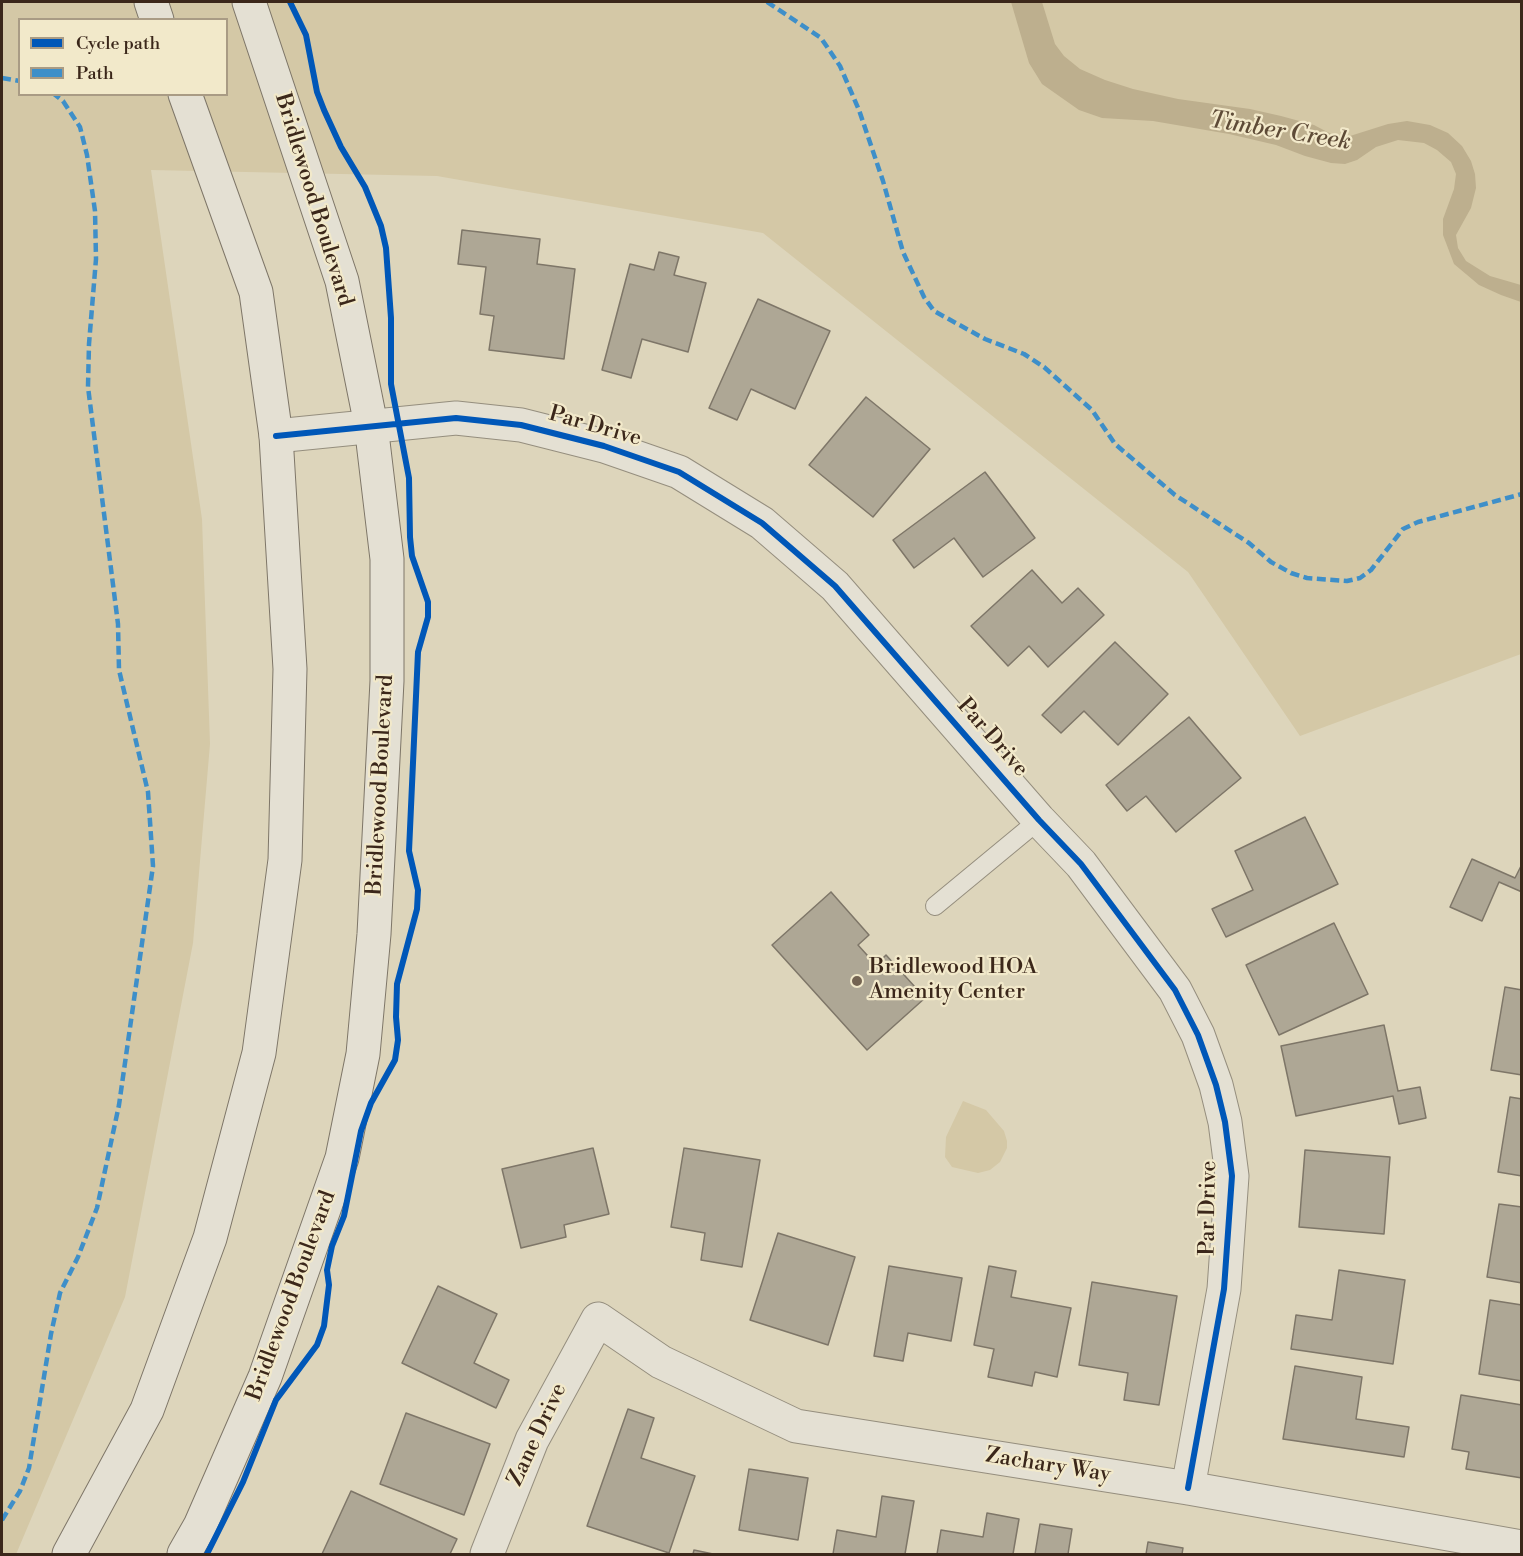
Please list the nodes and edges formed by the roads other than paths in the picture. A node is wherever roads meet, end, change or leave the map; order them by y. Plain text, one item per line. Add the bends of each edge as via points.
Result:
1 (151, 2) edge
2 (249, 2) edge
3 (157, 18) edge
4 (186, 96) edge
5 (371, 425) junction
6 (276, 436) junction
7 (1039, 820) junction
8 (935, 906) dead end
9 (598, 1319) joint
10 (1188, 1488) junction
11 (1521, 1547) edge
12 (69, 1554) edge
13 (183, 1554) edge
14 (487, 1554) edge

1 - 3 main road
2 - 5 main road, Bridlewood Boulevard via 342,280
4 - 6 main road via 256,292
5 - 6 main road, Par Drive
5 - 7 main road, Par Drive via 456,418 522,425 604,446 679,472 762,523 835,586
5 - 13 main road, Bridlewood Boulevard via 387,559 387,681 374,934 363,1054 342,1158 265,1377 200,1526
6 - 12 main road via 290,669 285,860 259,1053 210,1238 147,1410
7 - 8 lane
7 - 10 main road, Par Drive via 1081,864 1175,990 1198,1035 1225,1122 1232,1176 1224,1289
9 - 10 main road, Zachary Way via 661,1362 796,1426
9 - 14 main road, Zane Drive via 532,1440
10 - 11 main road, Zachary Way

